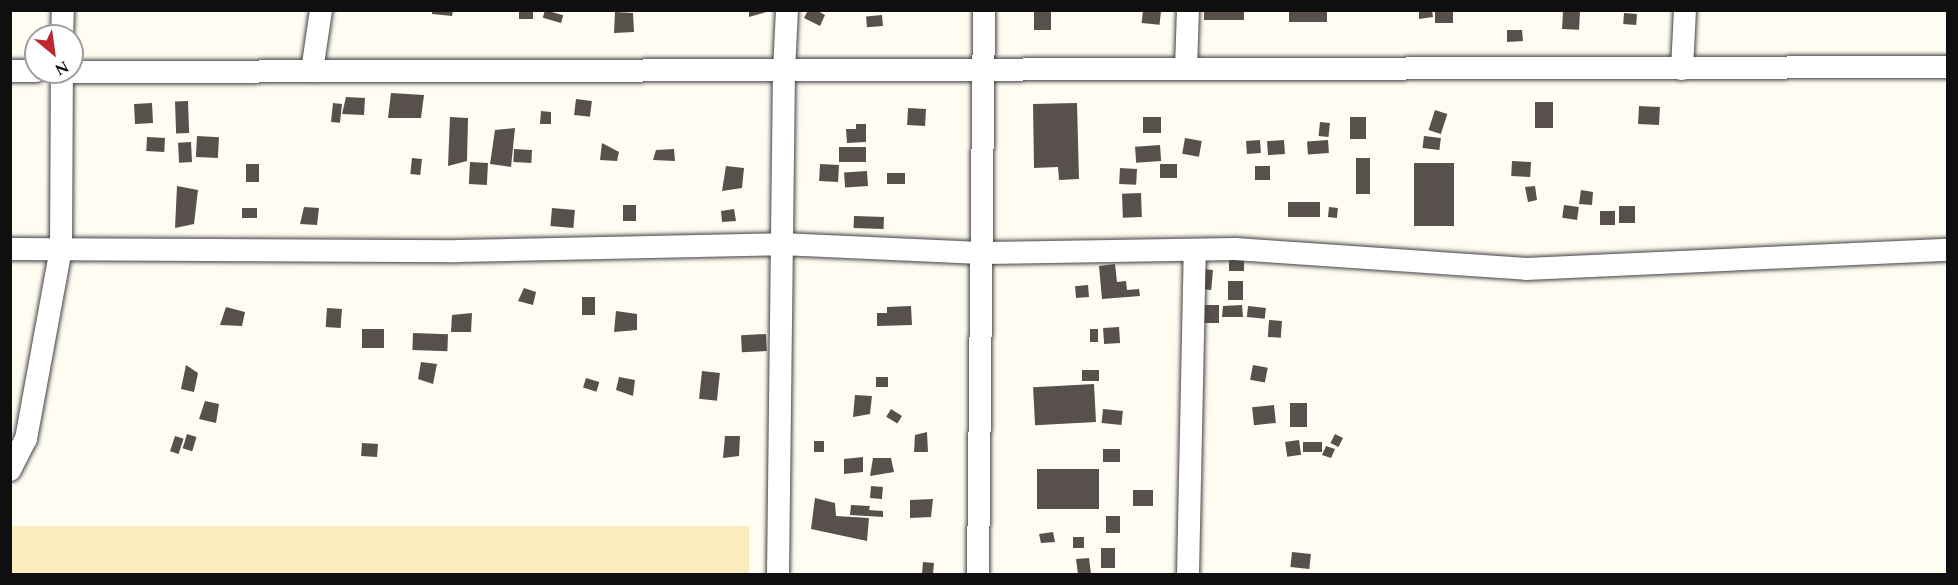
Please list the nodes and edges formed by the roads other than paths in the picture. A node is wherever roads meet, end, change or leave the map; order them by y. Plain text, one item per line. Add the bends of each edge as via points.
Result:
1 (321, 10) edge
2 (787, 10) edge
3 (984, 10) edge
4 (1188, 10) edge
5 (1685, 10) edge
6 (1947, 66) edge
7 (1186, 69) junction
8 (1682, 69) junction
9 (983, 70) junction
10 (312, 71) junction
11 (784, 71) junction
12 (84, 72) edge
13 (62, 84) edge
14 (782, 244) junction
15 (10, 249) edge
16 (61, 249) junction
17 (1195, 250) junction
18 (1947, 250) edge
19 (981, 253) junction
20 (10, 470) edge
21 (778, 574) edge
22 (978, 574) edge
23 (1188, 574) edge

1 - 10 street
2 - 11 street
3 - 9 street
4 - 7 street
5 - 8 street
6 - 8 street
7 - 8 street
7 - 9 street
9 - 11 street
9 - 19 street
10 - 11 street
10 - 12 street
11 - 14 street
13 - 16 street
14 - 16 street via 458,251
14 - 19 street
14 - 21 street
15 - 16 street
16 - 20 street via 26,439
17 - 18 street via 1235,249 1526,269
17 - 19 street
17 - 23 street
19 - 22 street

